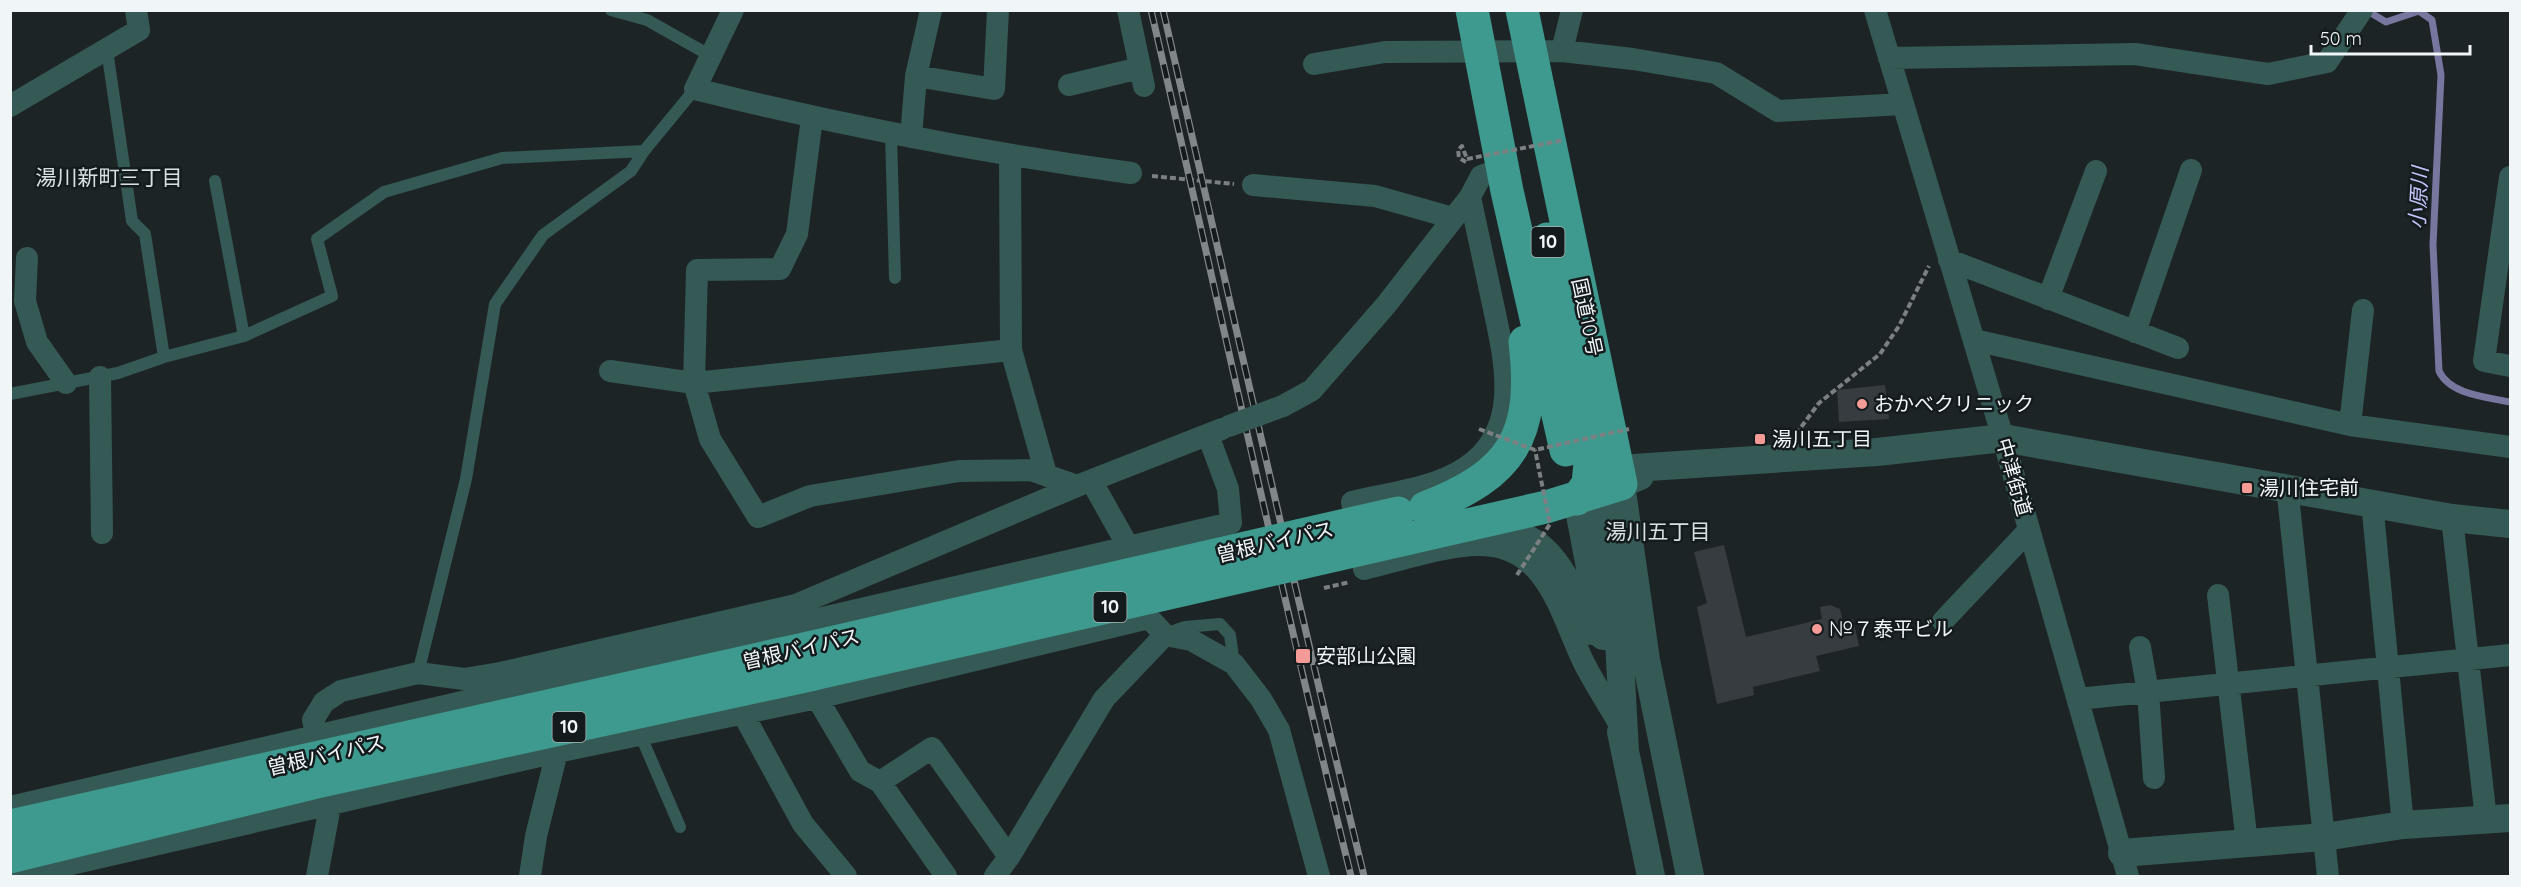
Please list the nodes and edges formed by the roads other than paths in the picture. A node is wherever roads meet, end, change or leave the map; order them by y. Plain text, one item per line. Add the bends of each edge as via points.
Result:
1 (136, 10) edge
2 (611, 10) edge
3 (733, 10) edge
4 (931, 10) edge
5 (998, 10) edge
6 (1128, 10) edge
7 (1472, 10) edge
8 (1502, 10) edge
9 (1522, 10) edge
10 (1572, 10) edge
11 (1875, 10) edge
12 (2362, 10) edge
13 (107, 50) junction
14 (1521, 51) junction
15 (711, 56) junction
16 (1889, 58) junction
17 (1314, 64) dead end
18 (916, 76) junction
19 (1069, 85) dead end
20 (695, 89) junction
21 (1903, 104) junction
22 (10, 106) edge
23 (812, 118) junction
24 (901, 135) junction
25 (644, 151) junction
26 (1010, 156) junction
27 (2191, 170) dead end
28 (2096, 171) dead end
29 (1131, 173) road end
30 (2511, 177) edge
31 (1505, 179) junction
32 (215, 181) dead end
33 (1253, 185) road end
34 (1470, 197) junction
35 (1453, 218) junction
36 (1946, 249) junction
37 (27, 258) dead end
38 (896, 278) dead end
39 (2048, 299) junction
40 (2363, 310) dead end
41 (2135, 332) junction
42 (244, 336) junction
43 (1974, 340) junction
44 (2178, 348) dead end
45 (1011, 350) junction
46 (164, 357) junction
47 (2511, 366) edge
48 (610, 371) dead end
49 (100, 377) junction
50 (66, 383) junction
51 (694, 383) junction
52 (10, 394) edge
53 (2350, 425) junction
54 (1208, 435) junction
55 (2003, 438) junction
56 (2511, 447) edge
57 (1046, 474) junction
58 (1598, 482) junction
59 (1084, 484) junction
60 (2287, 486) junction
61 (2372, 502) junction
62 (2452, 518) junction
63 (1416, 523) junction
64 (2511, 524) edge
65 (2030, 530) junction
66 (102, 533) dead end
67 (1129, 548) junction
68 (2217, 595) dead end
69 (1149, 618) junction
70 (1944, 621) dead end
71 (1165, 635) junction
72 (2140, 647) dead end
73 (2511, 655) edge
74 (2470, 659) junction
75 (2388, 667) junction
76 (418, 673) junction
77 (813, 673) junction
78 (2307, 676) junction
79 (2229, 683) junction
80 (1612, 685) junction
81 (2148, 692) junction
82 (2078, 699) junction
83 (742, 712) junction
84 (640, 734) junction
85 (1622, 738) junction
86 (556, 752) junction
87 (323, 770) junction
88 (2154, 778) dead end
89 (880, 782) junction
90 (10, 807) edge
91 (2498, 819) edge
92 (2403, 825) junction
93 (10, 826) edge
94 (680, 827) dead end
95 (2324, 837) junction
96 (2247, 843) junction
97 (10, 857) edge
98 (1010, 857) junction
99 (2125, 865) edge
100 (19, 876) edge
101 (316, 876) edge
102 (530, 876) edge
103 (846, 876) edge
104 (946, 876) edge
105 (995, 876) edge
106 (1318, 876) edge
107 (1651, 876) edge
108 (1690, 876) edge
109 (2328, 876) edge

1 - 13 street via 139,30
2 - 15 lane via 647,20
3 - 15 street
4 - 18 street
5 - 18 street via 994,88
6 - 19 street via 1142,77
7 - 14 highway, 国道10号 / 10
8 - 14 highway, 国道10号 / 10
9 - 14 highway, 国道10号 / 10
10 - 14 street
11 - 16 street, 中津街道
12 - 16 street via 2327,62 2268,74 2135,54
13 - 22 street
13 - 46 lane via 132,221 145,234
14 - 17 street via 1384,52
14 - 21 street via 1633,59 1716,73 1778,111
14 - 31 highway, 国道10号 / 10
14 - 58 highway, 国道10号 / 10 via 1588,446
15 - 20 street
16 - 21 street, 中津街道
18 - 24 street
20 - 23 street
20 - 25 lane
21 - 36 street, 中津街道
23 - 24 street
23 - 51 street via 797,234 780,269 697,270
24 - 26 street
24 - 38 lane
25 - 42 lane via 502,158 384,192 317,239 332,296
25 - 76 lane via 631,171 543,235 495,304 466,479
26 - 29 street
26 - 45 street
27 - 41 street
28 - 39 street
30 - 47 street via 2484,361
31 - 34 street via 1481,176
31 - 58 highway, 10
31 - 63 highway via 1528,369 1523,426 1499,466
32 - 42 lane
33 - 35 street via 1375,196
34 - 35 street
34 - 85 street via 1503,354 1504,412 1488,447 1465,468 1430,484 1352,502 1364,569 1480,545 1515,552 1551,586
35 - 54 street, bridge via 1386,305 1312,390 1283,406
36 - 39 street
36 - 43 street, 中津街道
37 - 50 street via 25,301 37,342
39 - 41 street
40 - 53 street
41 - 44 street
42 - 46 lane
43 - 53 street
43 - 55 street, 中津街道
45 - 51 street
45 - 57 street
46 - 49 lane
48 - 51 street
49 - 50 lane
49 - 66 street
50 - 52 lane
51 - 57 street via 710,439 758,517 810,496 959,471 1031,470
53 - 56 street
54 - 59 street
54 - 67 street via 1227,489 1231,523
55 - 58 street via 1664,467
55 - 60 street
55 - 65 street, 中津街道
57 - 59 street
58 - 63 highway, 曽根バイパス / 10
58 - 80 street
58 - 85 street via 1617,606
58 - 108 street via 1646,660
59 - 67 street
59 - 76 street via 796,605 464,679
60 - 61 street
60 - 78 street
61 - 62 street
61 - 75 street
62 - 64 street
62 - 74 street
63 - 77 highway, 曽根バイパス / 10, bridge
63 - 80 street via 1498,530 1529,538 1543,548 1569,583
65 - 70 street
65 - 82 street, 中津街道
67 - 69 street
67 - 87 street
68 - 79 street
69 - 71 street
69 - 77 street
71 - 98 street via 1104,699
71 - 106 street via 1191,640 1234,664 1261,699 1279,730
72 - 81 street
73 - 74 street
74 - 75 street
74 - 91 street
75 - 78 street
75 - 92 street
76 - 87 street via 341,691 324,702 313,720
77 - 83 street
77 - 87 highway, 曽根バイパス / 10
77 - 89 street via 860,771
78 - 79 street
78 - 95 street
79 - 81 street
79 - 96 street
80 - 85 street
81 - 82 street
81 - 88 street
82 - 99 street, 中津街道
83 - 84 street
83 - 103 street via 803,824
84 - 86 street
84 - 94 lane
85 - 107 street
86 - 87 street
86 - 102 street
87 - 90 street
87 - 93 highway, 曽根バイパス / 10
87 - 97 highway, 曽根バイパス / 10
87 - 100 street
87 - 101 street
89 - 98 street via 932,748
89 - 104 street
91 - 92 street
92 - 95 street
95 - 96 street
95 - 109 street
96 - 99 street
98 - 105 street

